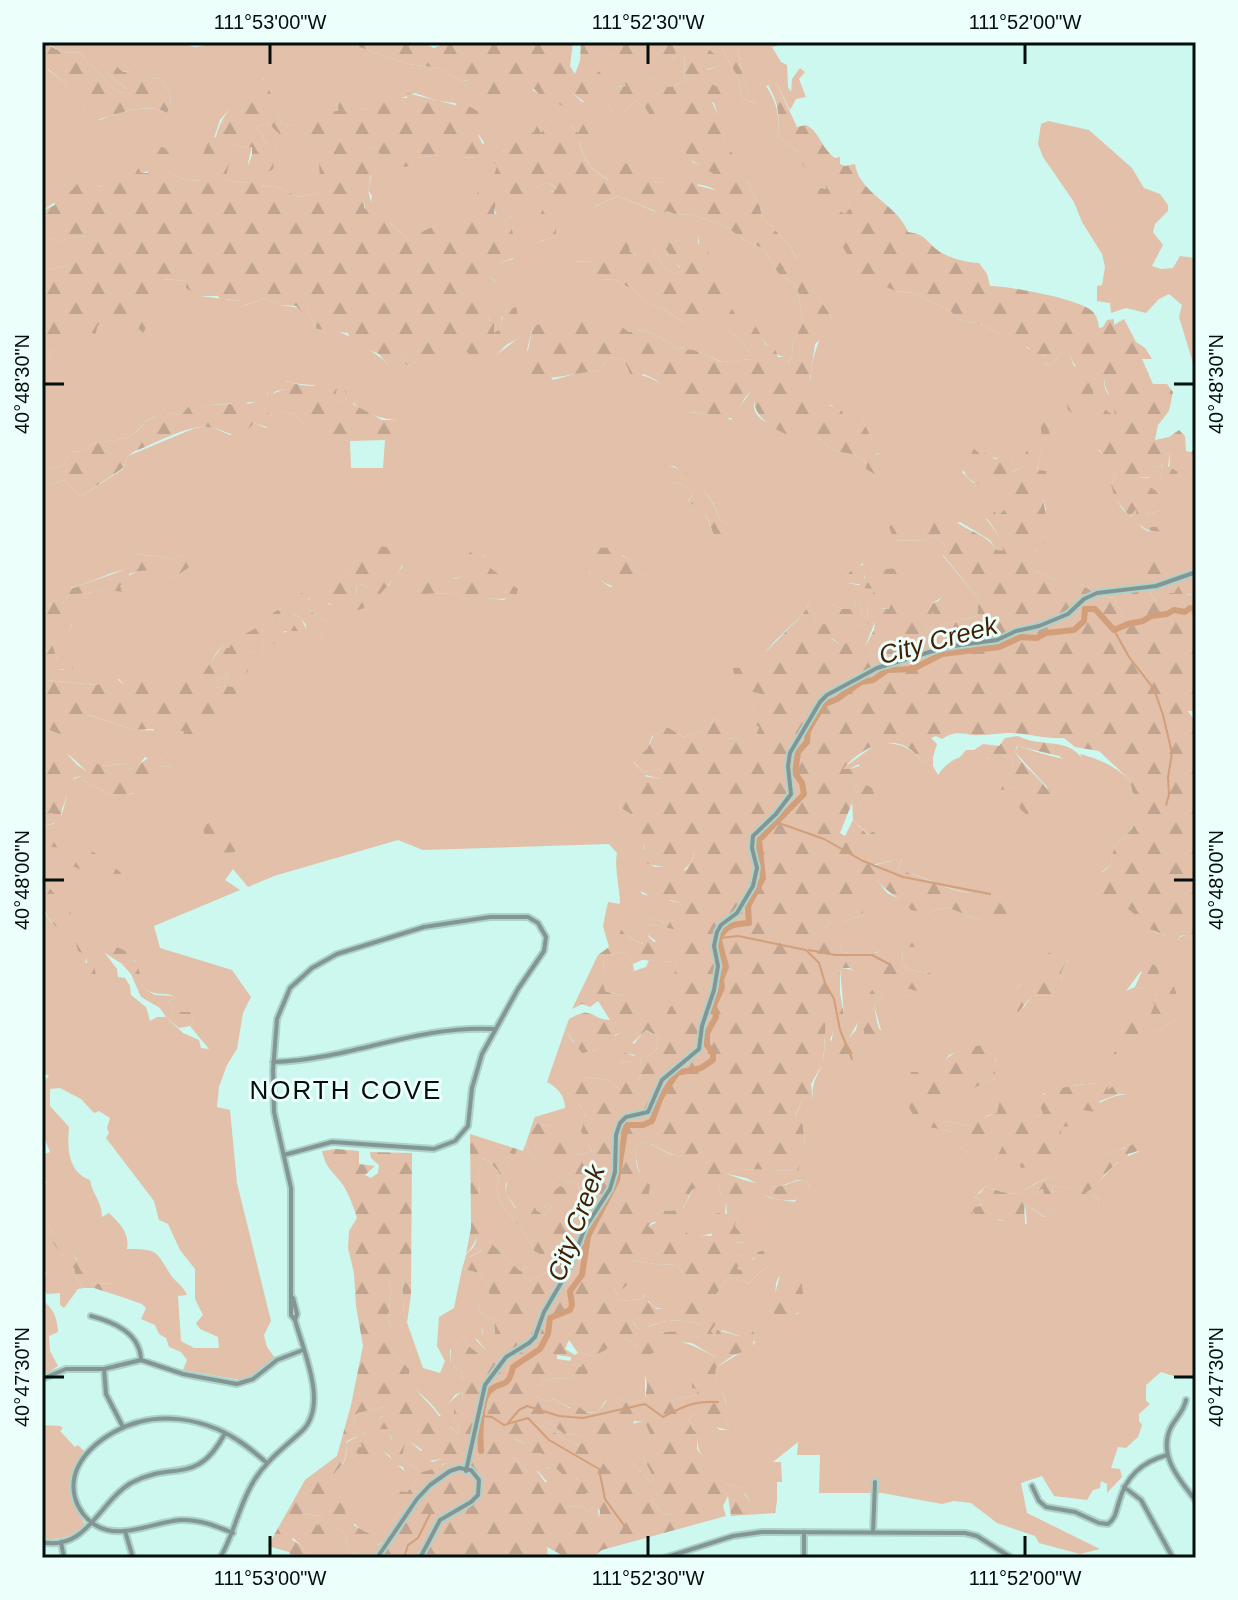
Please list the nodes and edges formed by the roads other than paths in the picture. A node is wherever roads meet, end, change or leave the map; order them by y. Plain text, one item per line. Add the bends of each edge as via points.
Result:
1 (1196, 572) edge
2 (494, 1029) junction
3 (273, 1062) junction
4 (284, 1155) junction
5 (91, 1316) dead end
6 (303, 1350) junction
7 (141, 1360) junction
8 (104, 1369) junction
9 (42, 1379) edge
10 (1186, 1400) dead end
11 (123, 1427) junction
12 (225, 1433) junction
13 (1167, 1455) junction
14 (267, 1463) junction
15 (466, 1469) junction
16 (875, 1482) dead end
17 (1032, 1486) dead end
18 (1124, 1487) junction
19 (1196, 1501) edge
20 (92, 1523) junction
21 (125, 1531) junction
22 (804, 1532) junction
23 (233, 1533) junction
24 (873, 1533) junction
25 (42, 1542) edge
26 (61, 1542) junction
27 (64, 1558) edge
28 (133, 1558) edge
29 (220, 1558) edge
30 (377, 1558) edge
31 (420, 1558) edge
32 (664, 1558) edge
33 (804, 1558) edge
34 (1012, 1558) edge
35 (1173, 1558) edge

1 - 15 street via 1156,586 1093,595 1068,614 997,640 946,647 877,668 820,702 789,756 791,794 753,836 753,886 737,913 717,932 718,966 699,1049 662,1080 648,1112 626,1117 618,1125 610,1189 585,1228 535,1337 503,1360 485,1385
2 - 3 street via 428,1032 323,1058
2 - 3 street via 544,951 546,937 533,919 460,920 424,927 321,962 297,980 282,1003
2 - 4 street via 476,1070 470,1120 455,1141 434,1149 332,1142
3 - 4 street via 274,1112
4 - 6 street via 291,1188 291,1315
5 - 7 street via 122,1328 137,1343
6 - 7 street via 237,1384
6 - 14 street via 314,1393 313,1412 303,1430
7 - 8 street
8 - 9 street via 66,1369
8 - 11 street via 106,1394
10 - 13 street via 1169,1433
11 - 12 street via 169,1419
11 - 20 street via 99,1442 78,1466 73,1489 79,1508
12 - 14 street
12 - 20 street via 206,1461 133,1482
13 - 18 street via 1140,1468
13 - 19 street
14 - 23 street via 247,1492
15 - 30 street via 450,1471 421,1494
15 - 31 street via 478,1477 478,1495 437,1522
16 - 24 street
17 - 18 street via 1046,1507 1105,1524 1114,1519
18 - 35 street via 1141,1500
20 - 21 street
20 - 26 street via 76,1538
21 - 23 street via 184,1520
21 - 28 street
22 - 24 street
22 - 32 street via 739,1534
22 - 33 street
23 - 29 street
24 - 34 street via 969,1533
25 - 26 street
26 - 27 street

